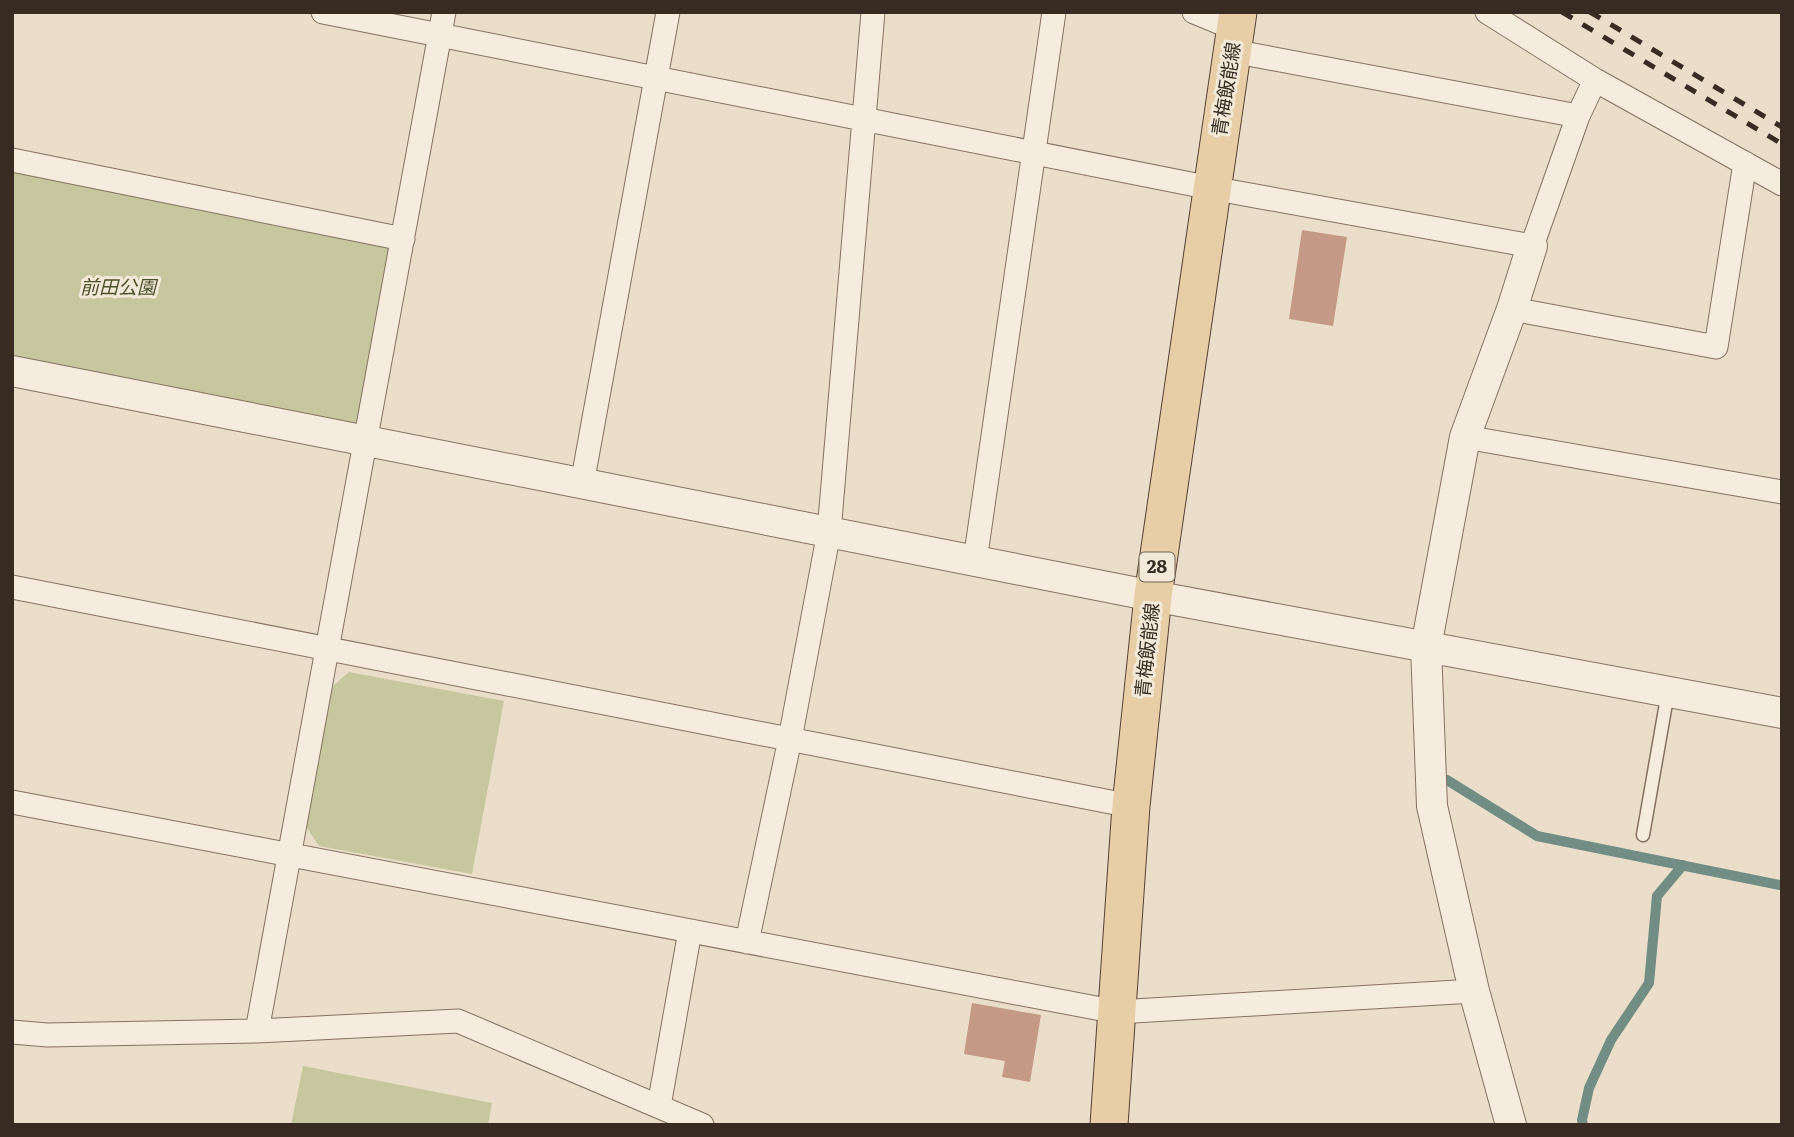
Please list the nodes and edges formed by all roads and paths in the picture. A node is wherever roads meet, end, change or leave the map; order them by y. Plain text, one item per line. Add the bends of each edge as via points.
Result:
1 (323, 12) edge
2 (668, 12) edge
3 (873, 12) edge
4 (1054, 12) edge
5 (1194, 12) edge
6 (1487, 12) edge
7 (442, 23) edge
8 (1235, 31) edge
9 (656, 77) junction
10 (1595, 80) junction
11 (1577, 116) junction
12 (862, 118) junction
13 (1035, 152) junction
14 (12, 160) edge
15 (1745, 163) junction
16 (1782, 184) edge
17 (1211, 188) junction
18 (403, 239) junction
19 (1532, 246) junction
20 (1512, 309) junction
21 (12, 372) edge
22 (1465, 437) junction
23 (366, 441) junction
24 (582, 484) junction
25 (1782, 492) edge
26 (829, 532) junction
27 (975, 561) junction
28 (12, 587) edge
29 (1153, 596) junction
30 (1426, 647) junction
31 (328, 648) junction
32 (1668, 692) junction
33 (1782, 713) edge
34 (790, 739) junction
35 (12, 802) edge
36 (1131, 806) junction
37 (1643, 835) dead end
38 (290, 855) junction
39 (690, 931) junction
40 (747, 942) junction
41 (1474, 991) junction
42 (1117, 1012) junction
43 (257, 1031) junction
44 (12, 1032) edge
45 (659, 1106) junction
46 (702, 1125) edge
47 (1110, 1125) edge
48 (1511, 1125) edge

1 - 7 street
2 - 9 street
3 - 12 street
4 - 13 street
5 - 8 street
6 - 10 street
7 - 9 street
7 - 18 street
8 - 11 street
8 - 17 main road, 青梅飯能線 / 28
9 - 12 street
9 - 24 street
10 - 11 street
10 - 15 street
11 - 19 street
12 - 13 street
12 - 26 street
13 - 17 street
13 - 27 street
14 - 18 street
15 - 16 street
15 - 20 street via 1716,347
17 - 19 street
17 - 29 main road, 青梅飯能線 / 28
18 - 23 street
19 - 20 street
20 - 22 street
21 - 23 street
22 - 25 street
22 - 30 street
23 - 24 street
23 - 31 street
24 - 26 street
26 - 27 street
26 - 34 street
27 - 29 street
28 - 31 street
29 - 30 street
29 - 36 main road, 青梅飯能線 / 28
30 - 32 street
30 - 41 street via 1432,806
31 - 34 street
31 - 38 street
32 - 33 street
32 - 37 lane
34 - 36 street
34 - 40 street
35 - 38 street
36 - 42 main road, 青梅飯能線 / 28
38 - 39 street
38 - 43 street
39 - 40 street
39 - 45 street
40 - 42 street
41 - 42 street
41 - 48 street
42 - 47 main road, 青梅飯能線 / 28
43 - 44 street
43 - 45 street via 458,1021
45 - 46 street

